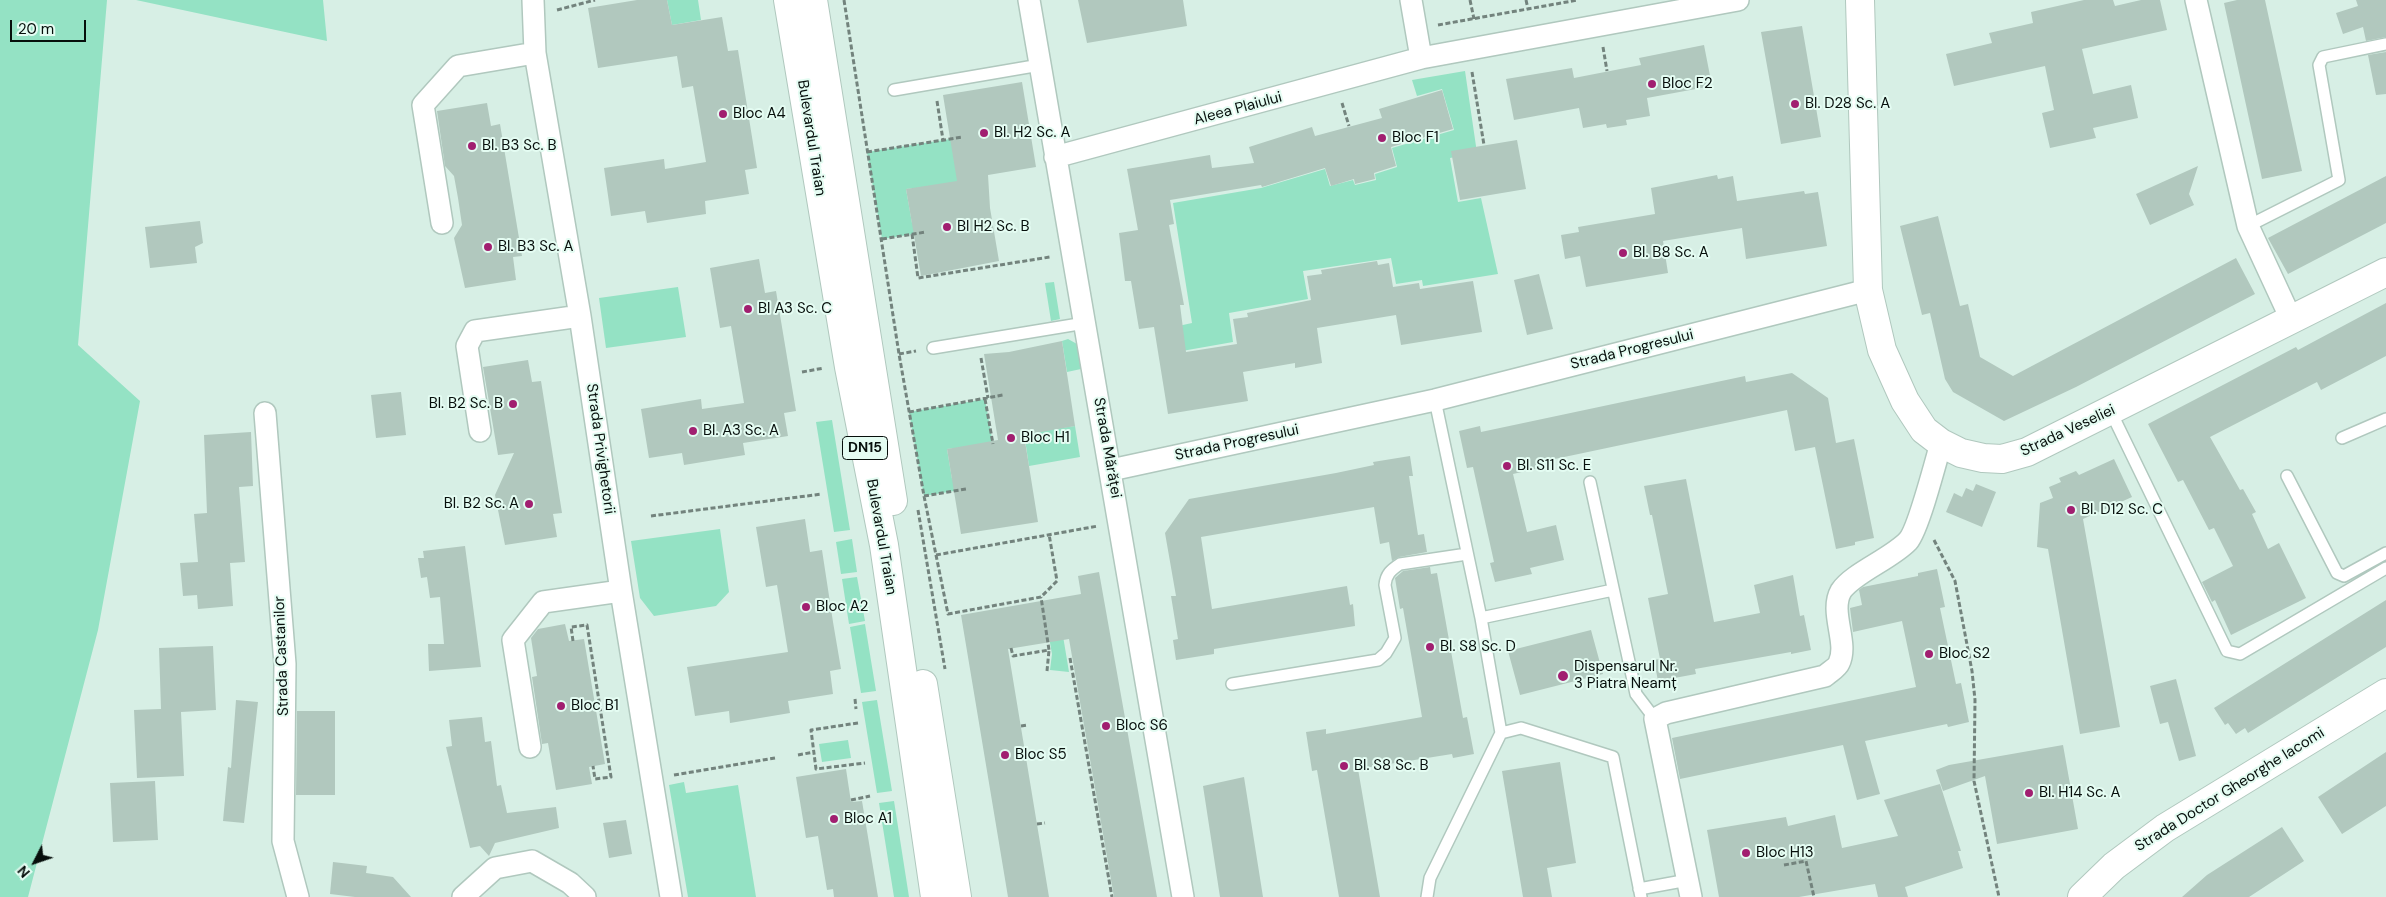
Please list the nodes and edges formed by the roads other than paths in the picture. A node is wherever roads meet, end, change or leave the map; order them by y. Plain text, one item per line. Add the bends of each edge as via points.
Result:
1 (788, 0) edge
2 (813, 0) edge
3 (1029, 0) edge
4 (1411, 0) edge
5 (1738, 0) edge
6 (1860, 0) edge
7 (2196, 0) edge
8 (533, 8) edge
9 (2386, 44) edge
10 (535, 53) junction
11 (1421, 58) junction
12 (1040, 64) junction
13 (894, 90) dead end
14 (1055, 157) junction
15 (442, 222) dead end
16 (2248, 226) junction
17 (2386, 272) edge
18 (1868, 290) junction
19 (580, 316) junction
20 (2291, 319) junction
21 (1085, 323) junction
22 (933, 348) dead end
23 (1435, 400) junction
24 (2111, 412) junction
25 (265, 413) dead end
26 (2386, 419) edge
27 (480, 431) dead end
28 (2342, 438) dead end
29 (1941, 443) junction
30 (1111, 470) junction
31 (2287, 476) dead end
32 (1590, 482) dead end
33 (2386, 553) edge
34 (1467, 554) junction
35 (2386, 568) edge
36 (1613, 590) junction
37 (621, 592) junction
38 (1481, 618) junction
39 (1232, 684) dead end
40 (2386, 693) edge
41 (1655, 719) junction
42 (1501, 733) junction
43 (530, 748) dead end
44 (1689, 888) edge
45 (1640, 893) edge
46 (298, 897) edge
47 (463, 897) edge
48 (585, 897) edge
49 (671, 897) edge
50 (935, 897) edge
51 (957, 897) edge
52 (1183, 897) edge
53 (1427, 897) edge
54 (2082, 897) edge

1 - 50 main road, Bulevardul Traian / DN15 via 849,367 884,545
2 - 51 main road, Bulevardul Traian / DN15
3 - 12 street, Strada Mărăței
4 - 11 street
5 - 11 street, Aleea Plaiului
6 - 18 main road
7 - 16 street
8 - 10 street, Strada Privighetorii
9 - 16 lane via 2323,57 2319,65 2339,180
10 - 15 street via 458,66 423,105
10 - 19 street, Strada Privighetorii
11 - 14 street, Aleea Plaiului
12 - 13 lane
12 - 14 street, Strada Mărăței
14 - 21 street, Strada Mărăței
16 - 20 street
17 - 20 main road, Strada Veseliei
18 - 23 street, Strada Progresului
18 - 29 main road, Strada Veseliei via 1882,350 1892,375 1924,430
19 - 27 street via 475,331 467,346
19 - 37 street, Strada Privighetorii
20 - 24 main road, Strada Veseliei
21 - 22 lane
21 - 30 street, Strada Mărăței
23 - 30 street, Strada Progresului
23 - 34 lane
24 - 29 main road, Strada Veseliei via 2027,452 2002,459 1961,453
24 - 35 lane via 2227,651 2240,654
25 - 46 street, Strada Castanilor via 285,664 283,841
26 - 28 lane
29 - 41 street via 1910,539 1892,555 1851,581 1841,592 1837,610 1839,663 1825,676 1666,713
30 - 52 street, Strada Mărăței
31 - 33 lane via 2337,573 2344,576
32 - 36 lane
34 - 38 lane
34 - 39 lane via 1400,564 1385,577 1395,638 1378,660
36 - 38 lane
36 - 41 lane via 1636,694
37 - 43 street via 543,602 512,640
37 - 49 street, Strada Privighetorii
38 - 42 lane
40 - 54 main road, Strada Doctor Gheorghe Iacomi via 2165,828 2114,866
41 - 44 street
42 - 45 lane via 1520,728 1613,757
42 - 53 lane via 1430,878
44 - 45 lane
47 - 48 street via 495,868 532,861 570,883

